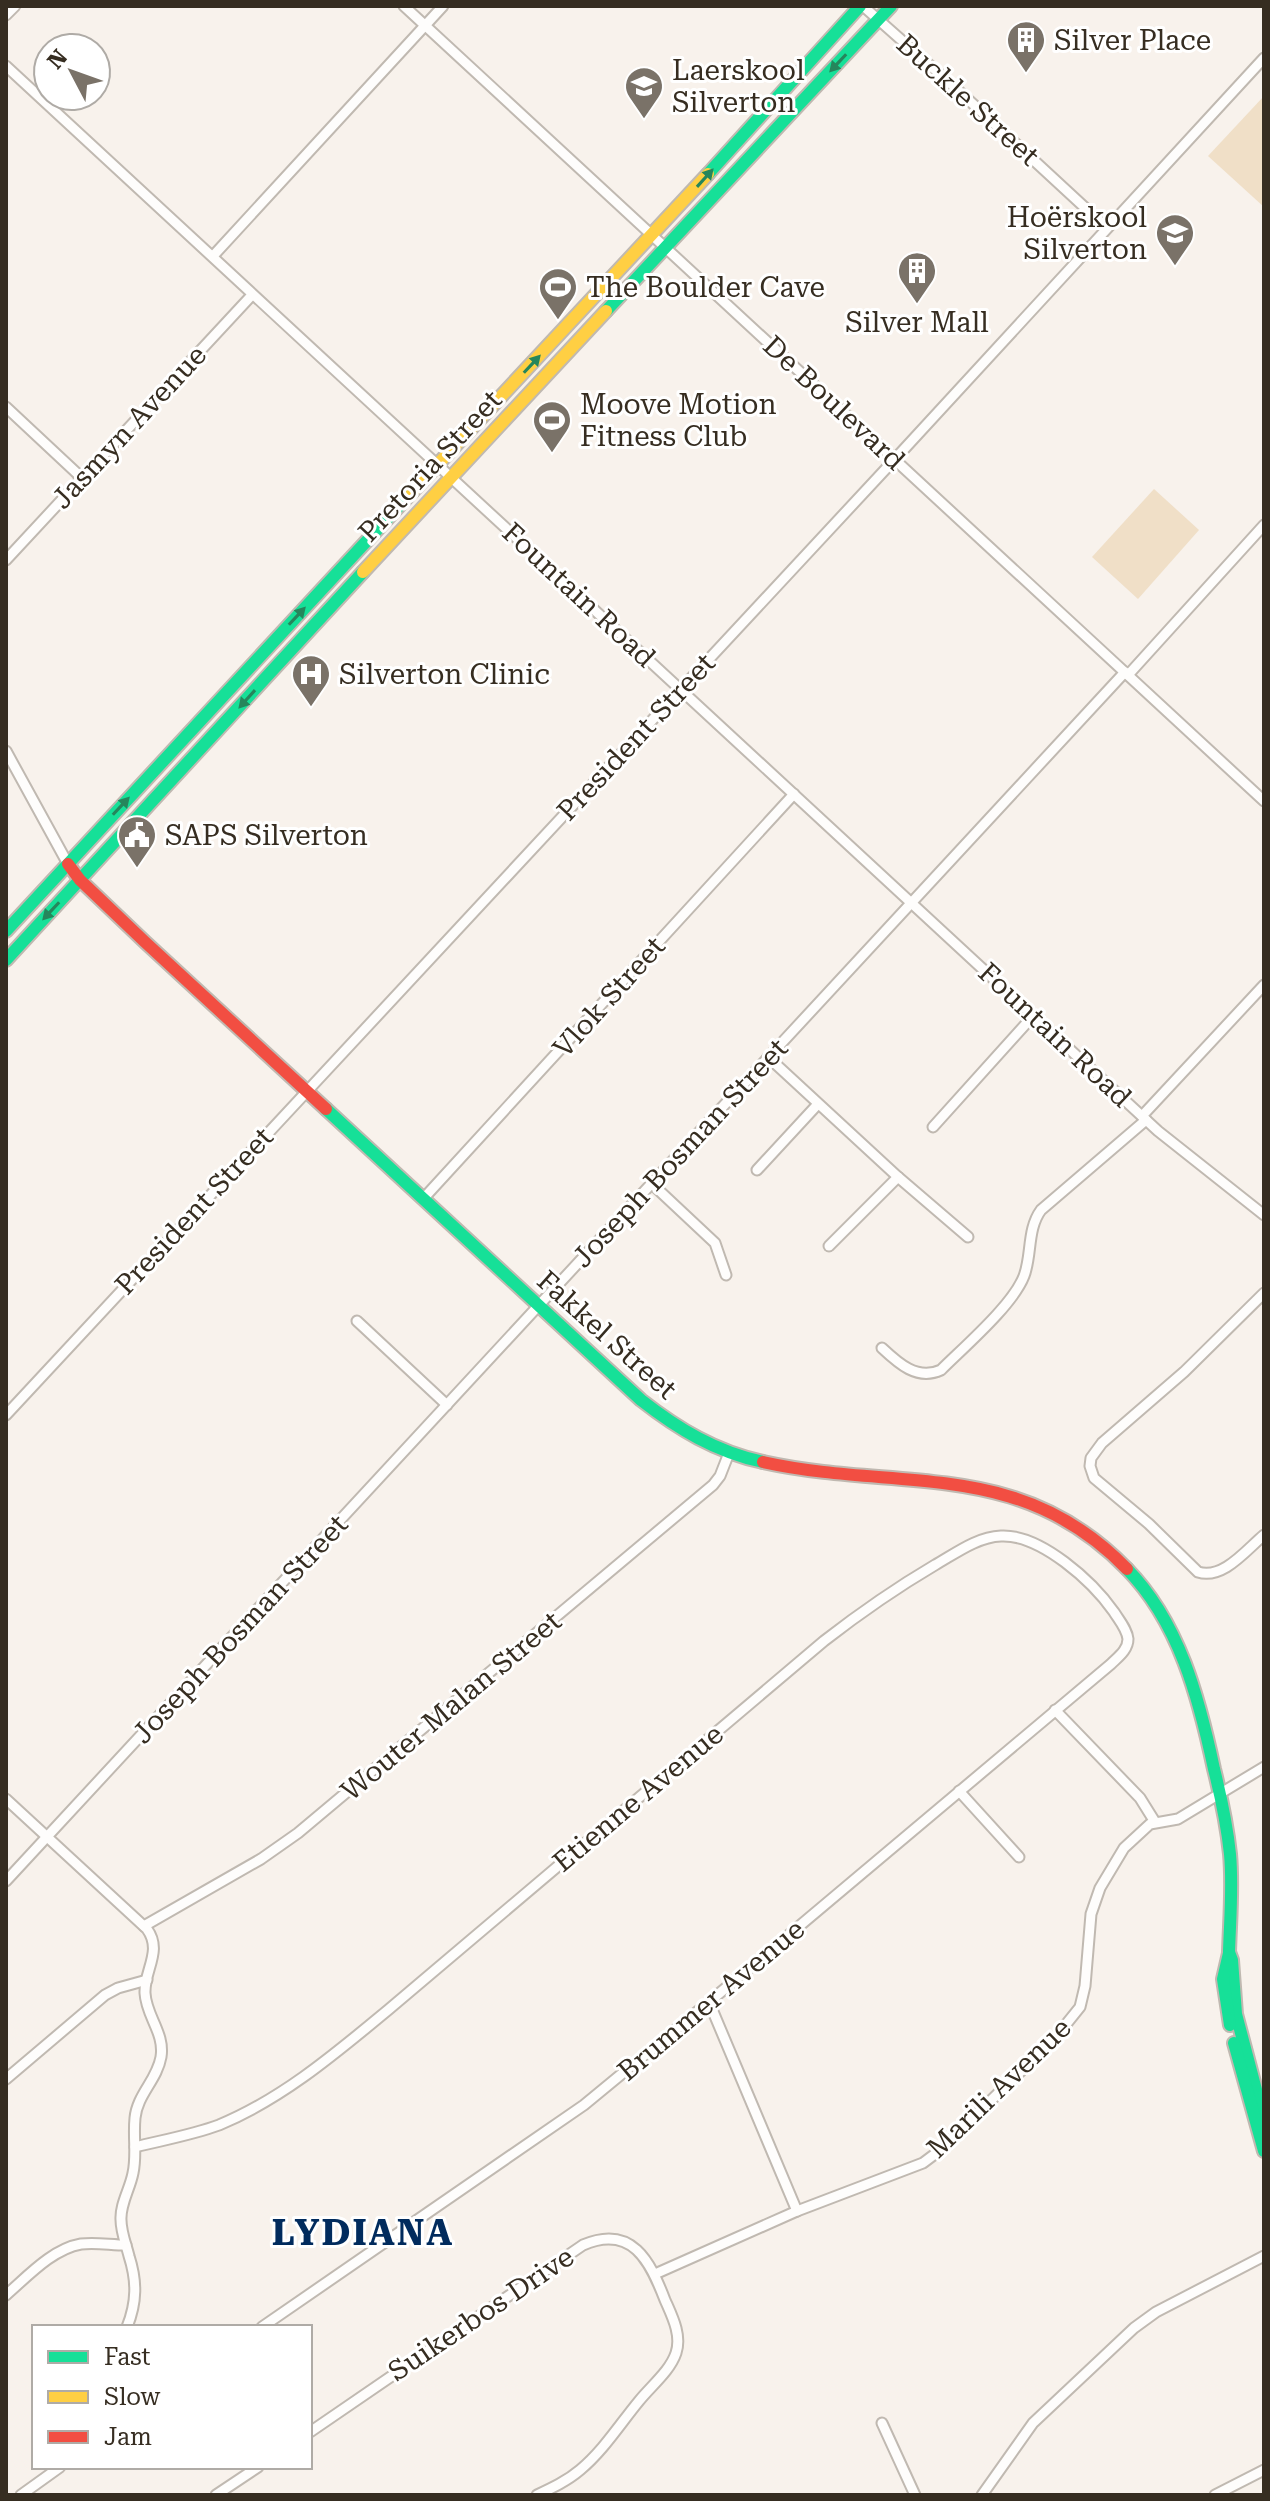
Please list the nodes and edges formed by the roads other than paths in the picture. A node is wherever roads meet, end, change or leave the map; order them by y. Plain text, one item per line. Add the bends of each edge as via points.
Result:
1 (15, 6) edge
2 (404, 6) edge
3 (443, 6) edge
4 (862, 6) edge
5 (891, 6) edge
6 (6, 15) edge
7 (879, 19) junction
8 (425, 25) junction
9 (1264, 58) edge
10 (6, 66) edge
11 (1107, 228) junction
12 (653, 236) junction
13 (666, 249) junction
14 (213, 256) junction
15 (252, 295) junction
16 (6, 407) edge
17 (895, 459) junction
18 (438, 464) junction
19 (451, 477) junction
20 (82, 478) junction
21 (1264, 525) edge
22 (6, 560) edge
23 (1127, 674) junction
24 (681, 689) junction
25 (6, 751) edge
26 (794, 794) junction
27 (1264, 801) edge
28 (68, 864) junction
29 (80, 880) junction
30 (911, 903) junction
31 (6, 931) edge
32 (6, 960) edge
33 (1264, 985) edge
34 (1033, 1016) junction
35 (768, 1057) junction
36 (306, 1091) junction
37 (818, 1104) junction
38 (1144, 1118) junction
39 (933, 1127) dead end
40 (757, 1170) dead end
41 (898, 1177) junction
42 (651, 1183) junction
43 (423, 1199) junction
44 (1264, 1215) edge
45 (968, 1237) dead end
46 (829, 1246) dead end
47 (726, 1275) dead end
48 (1264, 1293) edge
49 (539, 1305) junction
50 (357, 1321) dead end
51 (882, 1348) dead end
52 (447, 1405) junction
53 (6, 1415) edge
54 (729, 1453) junction
55 (1264, 1535) edge
56 (1127, 1636) joint
57 (1055, 1710) junction
58 (1264, 1767) edge
59 (959, 1791) junction
60 (1220, 1795) junction
61 (6, 1799) edge
62 (1155, 1822) junction
63 (47, 1837) junction
64 (1019, 1857) dead end
65 (6, 1881) edge
66 (144, 1926) junction
67 (1229, 1952) junction
68 (147, 1980) junction
69 (709, 2002) junction
70 (6, 2079) edge
71 (1258, 2083) edge
72 (1263, 2112) edge
73 (135, 2147) junction
74 (1264, 2151) edge
75 (797, 2211) junction
76 (126, 2245) junction
77 (1264, 2256) edge
78 (655, 2274) junction
79 (6, 2295) edge
80 (128, 2325) edge
81 (265, 2325) edge
82 (882, 2423) dead end
83 (312, 2431) edge
84 (57, 2469) edge
85 (255, 2469) edge
86 (1264, 2470) edge
87 (21, 2495) edge
88 (216, 2495) edge
89 (537, 2495) edge
90 (915, 2495) edge
91 (982, 2495) edge
92 (1215, 2495) edge

1 - 6 street
2 - 8 street, De Boulevard
3 - 8 street
4 - 7 street, Buckle Street
12 -> 4 main road, Pretoria Street
5 - 7 main road, Pretoria Street
7 - 11 street, Buckle Street
7 -> 13 main road, Pretoria Street
8 - 12 street, De Boulevard
8 - 14 street
9 - 11 street, President Street
10 - 14 street, Fountain Road
11 - 17 street, President Street
12 - 13 street, De Boulevard
18 -> 12 main road, Pretoria Street
13 - 17 street, De Boulevard
13 - 19 main road, Pretoria Street
14 - 15 street, Fountain Road
15 - 18 street, Fountain Road
15 - 20 street, Jasmyn Avenue
16 - 20 street
17 - 23 street, De Boulevard
17 - 24 street, President Street
18 - 19 street, Fountain Road
28 -> 18 main road, Pretoria Street
19 - 24 street, Fountain Road
19 -> 29 main road, Pretoria Street
20 - 22 street, Jasmyn Avenue
21 - 23 street, Joseph Bosman Street
23 - 27 street, De Boulevard
23 - 30 street, Joseph Bosman Street
24 - 26 street, Fountain Road
24 - 36 street, President Street
25 - 28 street, Fakkel Street
26 - 30 street, Fountain Road
26 - 43 street, Vlok Street
28 - 29 main road, Fakkel Street
28 - 31 main road, Pretoria Street
29 -> 32 main road, Pretoria Street
29 - 36 main road, Fakkel Street
30 - 34 street, Fountain Road
30 - 35 street, Joseph Bosman Street
33 - 38 street
34 - 38 street, Fountain Road
34 - 39 street
35 - 37 street
35 - 42 street, Joseph Bosman Street
36 - 43 main road, Fakkel Street
36 - 53 street, President Street
37 - 40 street
37 - 41 street
38 - 44 street, Fountain Road
38 - 51 street via 1041,1210 1022,1281 941,1370 916,1373
41 - 45 street
41 - 46 street
42 - 47 street via 715,1243
42 - 49 street, Joseph Bosman Street
43 - 49 main road, Fakkel Street
48 - 55 street via 1102,1443 1090,1463 1102,1487 1198,1572 1223,1569
49 - 52 street, Joseph Bosman Street
49 - 54 main road, Fakkel Street via 663,1419
50 - 52 street
52 - 63 street, Joseph Bosman Street
54 - 60 main road, Fakkel Street via 778,1466 990,1489 1035,1504 1084,1530 1138,1580 1171,1631 1198,1699
54 - 66 street, Wouter Malan Street via 713,1485 298,1833
56 - 57 street, Brummer Avenue via 1118,1657
56 - 73 street, Etienne Avenue via 1098,1591 1074,1568 1022,1539 977,1541 896,1588 836,1632 316,2068 219,2124
57 - 59 street, Brummer Avenue
57 - 62 street via 1140,1798
58 - 60 street, Marili Avenue
59 - 64 street
59 - 69 street, Brummer Avenue
60 - 62 street, Marili Avenue via 1178,1819
60 - 67 main road, Fakkel Street via 1230,1853
61 - 63 street
62 - 75 street, Marili Avenue via 1124,1848 1100,1888 1091,1914 1083,1997 1055,2038 927,2160
63 - 65 street, Joseph Bosman Street
63 - 66 street
66 - 68 street via 154,1946
67 - 71 main road via 1236,2014
67 - 74 main road via 1224,1970 1227,2010
68 - 70 street via 98,2000
68 - 73 street via 146,2000 161,2050 158,2067 138,2103
69 - 75 street
69 - 81 street, Brummer Avenue via 559,2122
71 - 72 main road
73 - 76 street via 134,2173 121,2212
75 - 78 street, Marili Avenue
76 - 79 street via 84,2243 68,2248
76 - 80 street via 136,2285
77 - 91 street via 1134,2328 1033,2423
78 - 83 street, Suikerbos Drive via 626,2242 603,2239 583,2245
78 - 89 street, Suikerbos Drive via 677,2330 672,2360 593,2458
82 - 90 street
84 - 87 street
85 - 88 street
86 - 92 street

